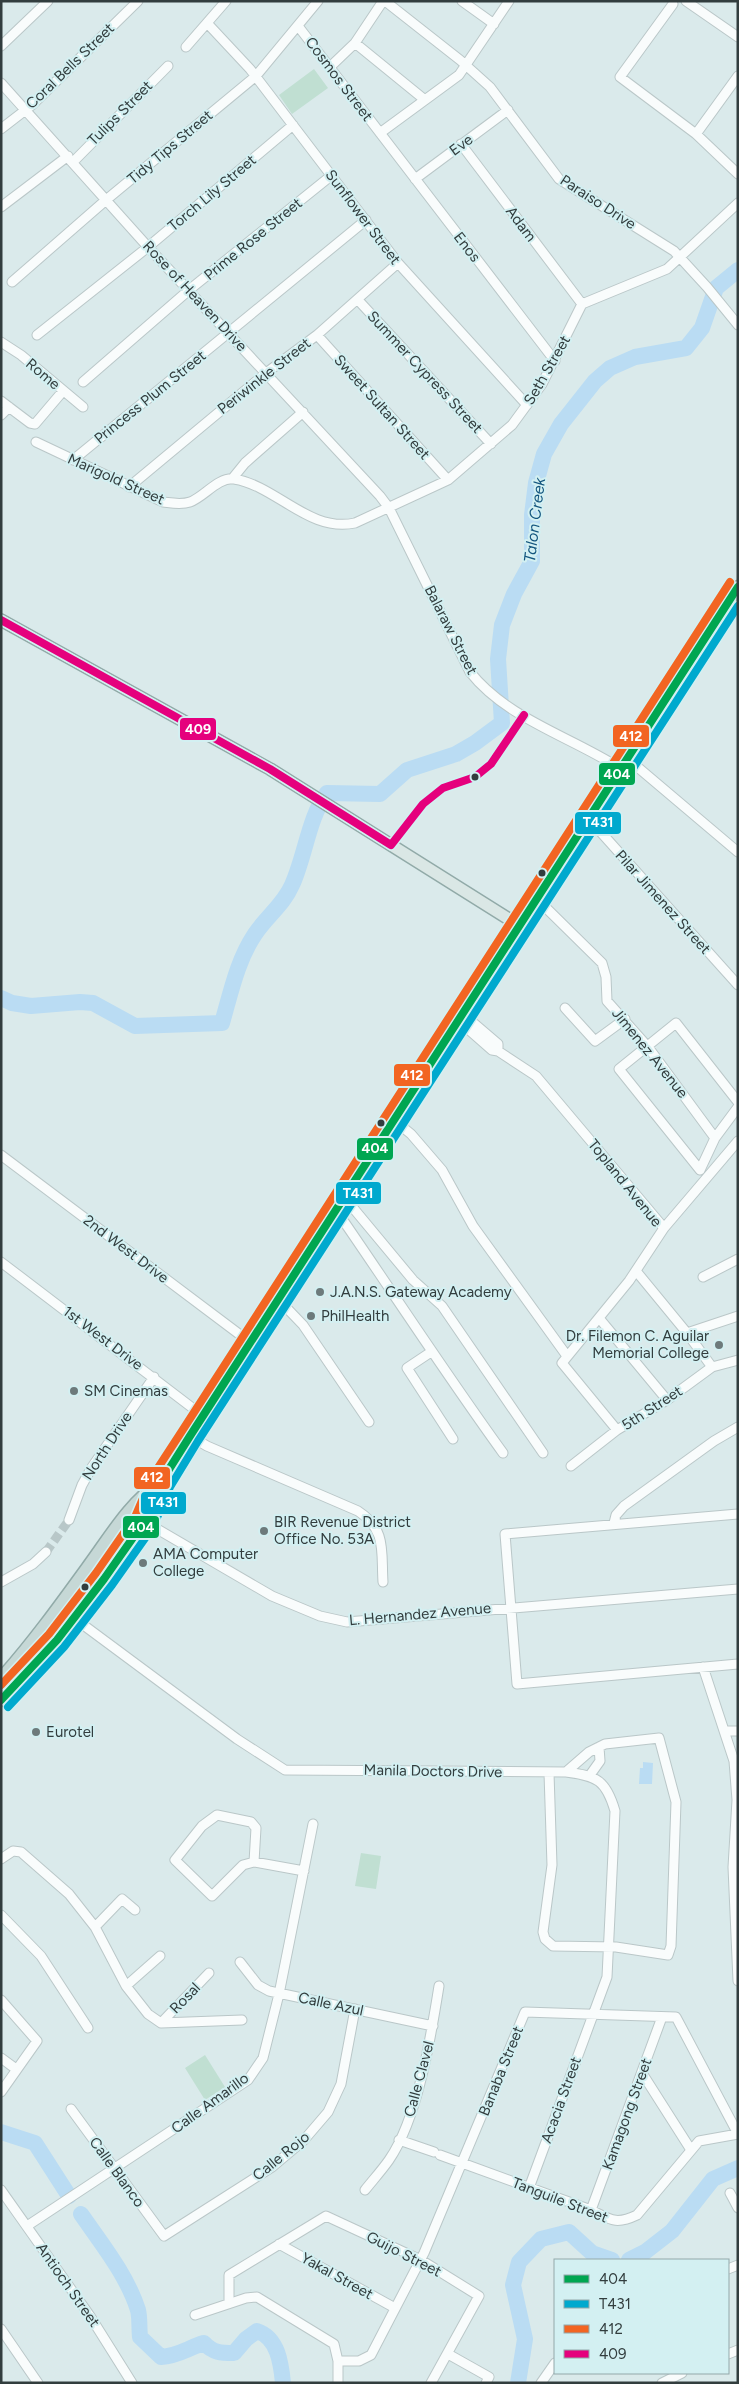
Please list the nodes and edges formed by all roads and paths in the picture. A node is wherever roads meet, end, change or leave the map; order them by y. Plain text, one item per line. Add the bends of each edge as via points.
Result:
1 (48, 1) edge
2 (138, 1) edge
3 (226, 1) edge
4 (318, 1) edge
5 (384, 1) edge
6 (462, 1) edge
7 (508, 1) edge
8 (686, 1) edge
9 (674, 4) dead end
10 (207, 22) junction
11 (494, 24) junction
12 (298, 26) junction
13 (738, 37) edge
14 (355, 43) junction
15 (1, 46) edge
16 (186, 47) dead end
17 (466, 65) junction
18 (168, 66) dead end
19 (331, 66) junction
20 (256, 76) junction
21 (738, 76) edge
22 (1, 83) edge
23 (425, 100) junction
24 (24, 110) junction
25 (508, 110) junction
26 (293, 125) junction
27 (1, 129) edge
28 (380, 133) junction
29 (696, 134) junction
30 (462, 144) junction
31 (70, 159) junction
32 (738, 174) edge
33 (332, 175) junction
34 (414, 179) junction
35 (106, 200) junction
36 (738, 203) edge
37 (1, 207) edge
38 (366, 220) junction
39 (148, 247) junction
40 (681, 258) junction
41 (398, 263) junction
42 (12, 282) dead end
43 (189, 290) junction
44 (358, 300) junction
45 (582, 304) junction
46 (738, 325) edge
47 (228, 333) junction
48 (37, 335) dead end
49 (317, 335) junction
50 (1, 342) edge
51 (555, 361) junction
52 (266, 373) junction
53 (83, 382) dead end
54 (63, 390) junction
55 (5, 404) edge
56 (527, 405) junction
57 (83, 408) dead end
58 (303, 412) junction
59 (1, 415) edge
60 (36, 442) dead end
61 (491, 444) junction
62 (73, 460) junction
63 (232, 479) junction
64 (448, 480) junction
65 (128, 487) junction
66 (389, 508) junction
67 (738, 588) edge
68 (1, 620) edge
69 (624, 764) junction
70 (589, 819) junction
71 (738, 852) edge
72 (537, 899) junction
73 (520, 926) junction
74 (738, 985) edge
75 (565, 1008) dead end
76 (461, 1018) junction
77 (625, 1020) junction
78 (648, 1047) junction
79 (738, 1102) edge
80 (738, 1107) edge
81 (395, 1121) junction
82 (715, 1138) junction
83 (738, 1141) edge
84 (734, 1151) edge
85 (1, 1155) edge
86 (344, 1197) junction
87 (336, 1210) junction
88 (664, 1228) junction
89 (738, 1259) edge
90 (1, 1262) edge
91 (636, 1271) junction
92 (703, 1277) dead end
93 (279, 1300) junction
94 (738, 1316) edge
95 (600, 1318) junction
96 (687, 1333) junction
97 (251, 1343) junction
98 (430, 1352) junction
99 (565, 1359) junction
100 (738, 1360) edge
101 (712, 1366) junction
102 (154, 1377) junction
103 (667, 1400) junction
104 (203, 1416) junction
105 (369, 1422) dead end
106 (738, 1427) edge
107 (617, 1430) junction
108 (190, 1436) junction
109 (453, 1439) dead end
110 (503, 1453) dead end
111 (543, 1453) dead end
112 (571, 1466) dead end
113 (161, 1482) junction
114 (128, 1512) junction
115 (738, 1514) edge
116 (69, 1520) tunnel mouth
117 (144, 1522) junction
118 (614, 1523) junction
119 (46, 1552) tunnel mouth
120 (1, 1582) edge
121 (383, 1582) dead end
122 (738, 1589) edge
123 (511, 1607) junction
124 (74, 1618) junction
125 (738, 1664) edge
126 (703, 1667) junction
127 (1, 1678) edge
128 (1, 1700) edge
129 (738, 1731) edge
130 (725, 1732) junction
131 (599, 1748) junction
132 (566, 1772) junction
133 (549, 1773) junction
134 (590, 1775) junction
135 (738, 1800) edge
136 (313, 1824) dead end
137 (5, 1854) edge
138 (254, 1862) junction
139 (736, 1867) edge
140 (304, 1871) junction
141 (135, 1910) dead end
142 (1, 1915) edge
143 (95, 1927) junction
144 (736, 1932) edge
145 (609, 1946) junction
146 (160, 1956) dead end
147 (240, 1962) dead end
148 (209, 1973) dead end
149 (738, 1981) edge
150 (126, 1986) junction
151 (439, 1986) dead end
152 (279, 1994) junction
153 (1, 2000) edge
154 (355, 2008) junction
155 (594, 2013) junction
156 (662, 2017) junction
157 (242, 2020) dead end
158 (161, 2023) junction
159 (433, 2026) junction
160 (88, 2028) dead end
161 (1, 2058) edge
162 (16, 2069) junction
163 (642, 2073) junction
164 (1, 2092) edge
165 (71, 2109) dead end
166 (738, 2134) edge
167 (399, 2140) junction
168 (691, 2150) junction
169 (463, 2164) junction
170 (115, 2170) junction
171 (529, 2188) junction
172 (1, 2190) edge
173 (365, 2190) dead end
174 (730, 2193) dead end
175 (738, 2207) edge
176 (591, 2210) junction
177 (27, 2226) junction
178 (164, 2236) joint
179 (279, 2244) junction
180 (421, 2260) junction
181 (229, 2303) junction
182 (395, 2308) junction
183 (195, 2315) dead end
184 (1, 2329) edge
185 (448, 2354) junction
186 (338, 2362) junction
187 (554, 2364) edge
188 (680, 2374) edge
189 (38, 2383) edge
190 (132, 2383) edge
191 (338, 2383) edge
192 (431, 2383) edge
193 (486, 2383) edge
194 (541, 2383) edge
195 (662, 2383) edge

1 - 15 street
2 - 24 street, Coral Bells Street
3 - 10 street
4 - 12 street, Tidy Tips Street
5 - 14 street
5 - 17 street, Paraiso Drive
6 - 11 street
7 - 11 street
8 - 13 street
9 - 29 street via 620,77
10 - 16 street
10 - 20 street, Sunflower Street
11 - 17 street
12 - 19 street, Cosmos Street
12 - 20 street, Tidy Tips Street
14 - 19 street
14 - 23 street
17 - 23 street
17 - 25 street, Paraiso Drive via 490,87
18 - 31 street, Tulips Street
19 - 28 street, Cosmos Street
20 - 26 street, Sunflower Street
20 - 35 street, Tidy Tips Street
21 - 29 street
22 - 24 street, Rose of Heaven Drive
23 - 28 street
24 - 27 street, Coral Bells Street
24 - 31 street, Rose of Heaven Drive
25 - 30 street, Eve
25 - 40 street, Paraiso Drive via 558,179
26 - 33 street, Sunflower Street
26 - 39 street, Torch Lily Street
28 - 34 street, Enos
29 - 32 street
30 - 34 street, Eve
30 - 45 street, Adam
31 - 35 street, Rose of Heaven Drive
31 - 37 street, Tulips Street
33 - 38 street, Sunflower Street
33 - 43 street, Prime Rose Street
34 - 51 street, Enos
35 - 39 street, Rose of Heaven Drive
35 - 42 street, Tidy Tips Street
36 - 40 street
38 - 41 street, Sunflower Street
38 - 47 street, Princess Plum Street
39 - 43 street, Rose of Heaven Drive
39 - 48 street, Torch Lily Street
40 - 45 street via 667,270
40 - 46 street, Paraiso Drive
41 - 44 street, Periwinkle Street
41 - 56 street, Sunflower Street
43 - 47 street, Rose of Heaven Drive
43 - 53 street, Prime Rose Street
44 - 49 street, Periwinkle Street
44 - 61 street, Summer Cypress Street
45 - 51 street, Seth Street
47 - 52 street, Rose of Heaven Drive
47 - 62 street, Princess Plum Street
49 - 52 street, Periwinkle Street
49 - 64 street, Sweet Sultan Street
50 - 54 street, Rome
51 - 56 street, Seth Street
52 - 58 street, Rose of Heaven Drive
52 - 65 street, Periwinkle Street
54 - 55 street via 35,424 30,424
54 - 57 street, Rome
55 - 59 street
56 - 61 street, Seth Street via 512,425
58 - 63 street via 245,463
58 - 66 street, Rose of Heaven Drive
60 - 62 street, Marigold Street
61 - 64 street, Seth Street
62 - 65 street, Marigold Street
63 - 65 street, Marigold Street via 190,502 177,504 163,502
63 - 66 street via 250,484 317,520 333,524 356,523
64 - 66 street, Seth Street
66 - 69 street, Balaraw Street via 470,672 493,696 513,708
67 - 69 highway
68 - 73 main road via 162,707 328,804
69 - 70 highway
69 - 71 street, Balaraw Street
70 - 72 highway
70 - 74 street, Pilar Jimenez Street
72 - 73 highway
72 - 77 street, Jimenez Avenue via 602,963 607,1001
73 - 76 highway
75 - 77 street via 594,1041
76 - 81 highway
76 - 88 street, Topland Avenue via 498,1044 498,1051 536,1076
77 - 78 street, Jimenez Avenue
78 - 79 street via 676,1023
78 - 82 street, Jimenez Avenue
78 - 82 street via 619,1069 700,1170
80 - 82 street
81 - 86 highway
81 - 99 street via 411,1134 442,1170 473,1226
83 - 84 street
84 - 88 street
85 - 97 street, 2nd West Drive
86 - 87 highway
86 - 111 street via 413,1280 442,1306
87 - 93 highway
87 - 98 street
88 - 91 street, Topland Avenue
89 - 92 street
90 - 102 street, 1st West Drive
91 - 95 street, Topland Avenue
91 - 96 street
93 - 97 highway
93 - 105 street via 303,1325
94 - 96 street
95 - 99 street, Topland Avenue
95 - 103 street
96 - 101 street
97 - 104 highway
98 - 109 street via 407,1368
98 - 110 street
99 - 107 street
100 - 101 street, 5th Street
101 - 103 street, 5th Street
102 - 104 street, 1st West Drive
102 - 116 street, North Drive via 92,1467
103 - 107 street, 5th Street
104 - 108 highway
106 - 118 street via 624,1506
107 - 112 street, 5th Street
108 - 113 highway
108 - 121 street via 206,1446 358,1511 369,1519 377,1528 380,1539
113 - 114 highway via 145,1492
113 - 117 highway
114 - 117 street, L. Hernandez Avenue
114 - 127 highway via 36,1638
115 - 118 street
117 - 123 street, L. Hernandez Avenue via 272,1596 320,1616 347,1622
117 - 124 highway
118 - 123 street via 505,1534
119 - 120 street via 33,1564
122 - 123 street, L. Hernandez Avenue
123 - 126 street via 517,1684
124 - 128 highway
124 - 133 street, Manila Doctors Drive via 237,1739 285,1770
125 - 126 street
126 - 130 street
129 - 130 street
130 - 135 street via 734,1761
131 - 132 street
131 - 134 street via 600,1761
131 - 145 street via 605,1744 660,1735 676,1802 671,1946 668,1955
132 - 133 street, Manila Doctors Drive
132 - 134 street, Manila Doctors Drive
133 - 145 street via 552,1865 543,1932 545,1939 553,1946
134 - 145 street via 602,1782 616,1811
135 - 139 street
136 - 140 street, Calle Amarillo
137 - 143 street via 21,1852 69,1894
138 - 138 street via 243,1865 212,1896 175,1860 202,1826 217,1815 251,1822 256,1828
138 - 140 street
139 - 144 street
140 - 152 street, Calle Amarillo
141 - 143 street via 122,1899
142 - 160 street via 41,1956
143 - 150 street
144 - 149 street
145 - 155 street via 606,1977
146 - 150 street
147 - 152 street, Calle Azul via 258,1985
148 - 158 street, Rosal
150 - 158 street via 148,2014
151 - 159 street, Calle Clavel
152 - 154 street, Calle Azul
152 - 170 street, Calle Amarillo via 263,2058 248,2080
153 - 162 street via 37,2041
154 - 159 street, Calle Azul
154 - 178 street, Calle Rojo via 341,2084 328,2112 272,2167
155 - 156 street, Banaba Street
155 - 169 street, Banaba Street via 526,2012
155 - 171 street, Acacia Street
156 - 163 street, Kamagong Street
156 - 166 street, Banaba Street via 676,2017
157 - 158 street
159 - 167 street, Calle Clavel via 410,2117
161 - 162 street
162 - 164 street
163 - 168 street
163 - 176 street, Kamagong Street
165 - 170 street, Calle Blanco
166 - 168 street, Tanguile Street via 699,2141
167 - 169 street, Tanguile Street
167 - 173 street, Calle Clavel via 390,2159
168 - 176 street, Tanguile Street via 637,2215 623,2222 613,2221
169 - 171 street, Tanguile Street
169 - 180 street, Banaba Street
170 - 177 street, Calle Amarillo
170 - 178 street, Calle Blanco
171 - 176 street, Tanguile Street
172 - 177 street, Antioch Street
174 - 175 street
177 - 190 street, Antioch Street
179 - 180 street, Guijo Street via 326,2216
179 - 181 street via 229,2275
179 - 182 street, Yakal Street
180 - 182 street, Banaba Street
180 - 185 street, Guijo Street via 479,2296
181 - 183 street
181 - 186 street via 257,2297 334,2344
182 - 186 street, Banaba Street via 371,2355 359,2361
184 - 189 street
185 - 192 street
185 - 193 street via 489,2377
186 - 191 street
187 - 194 street
188 - 195 street

